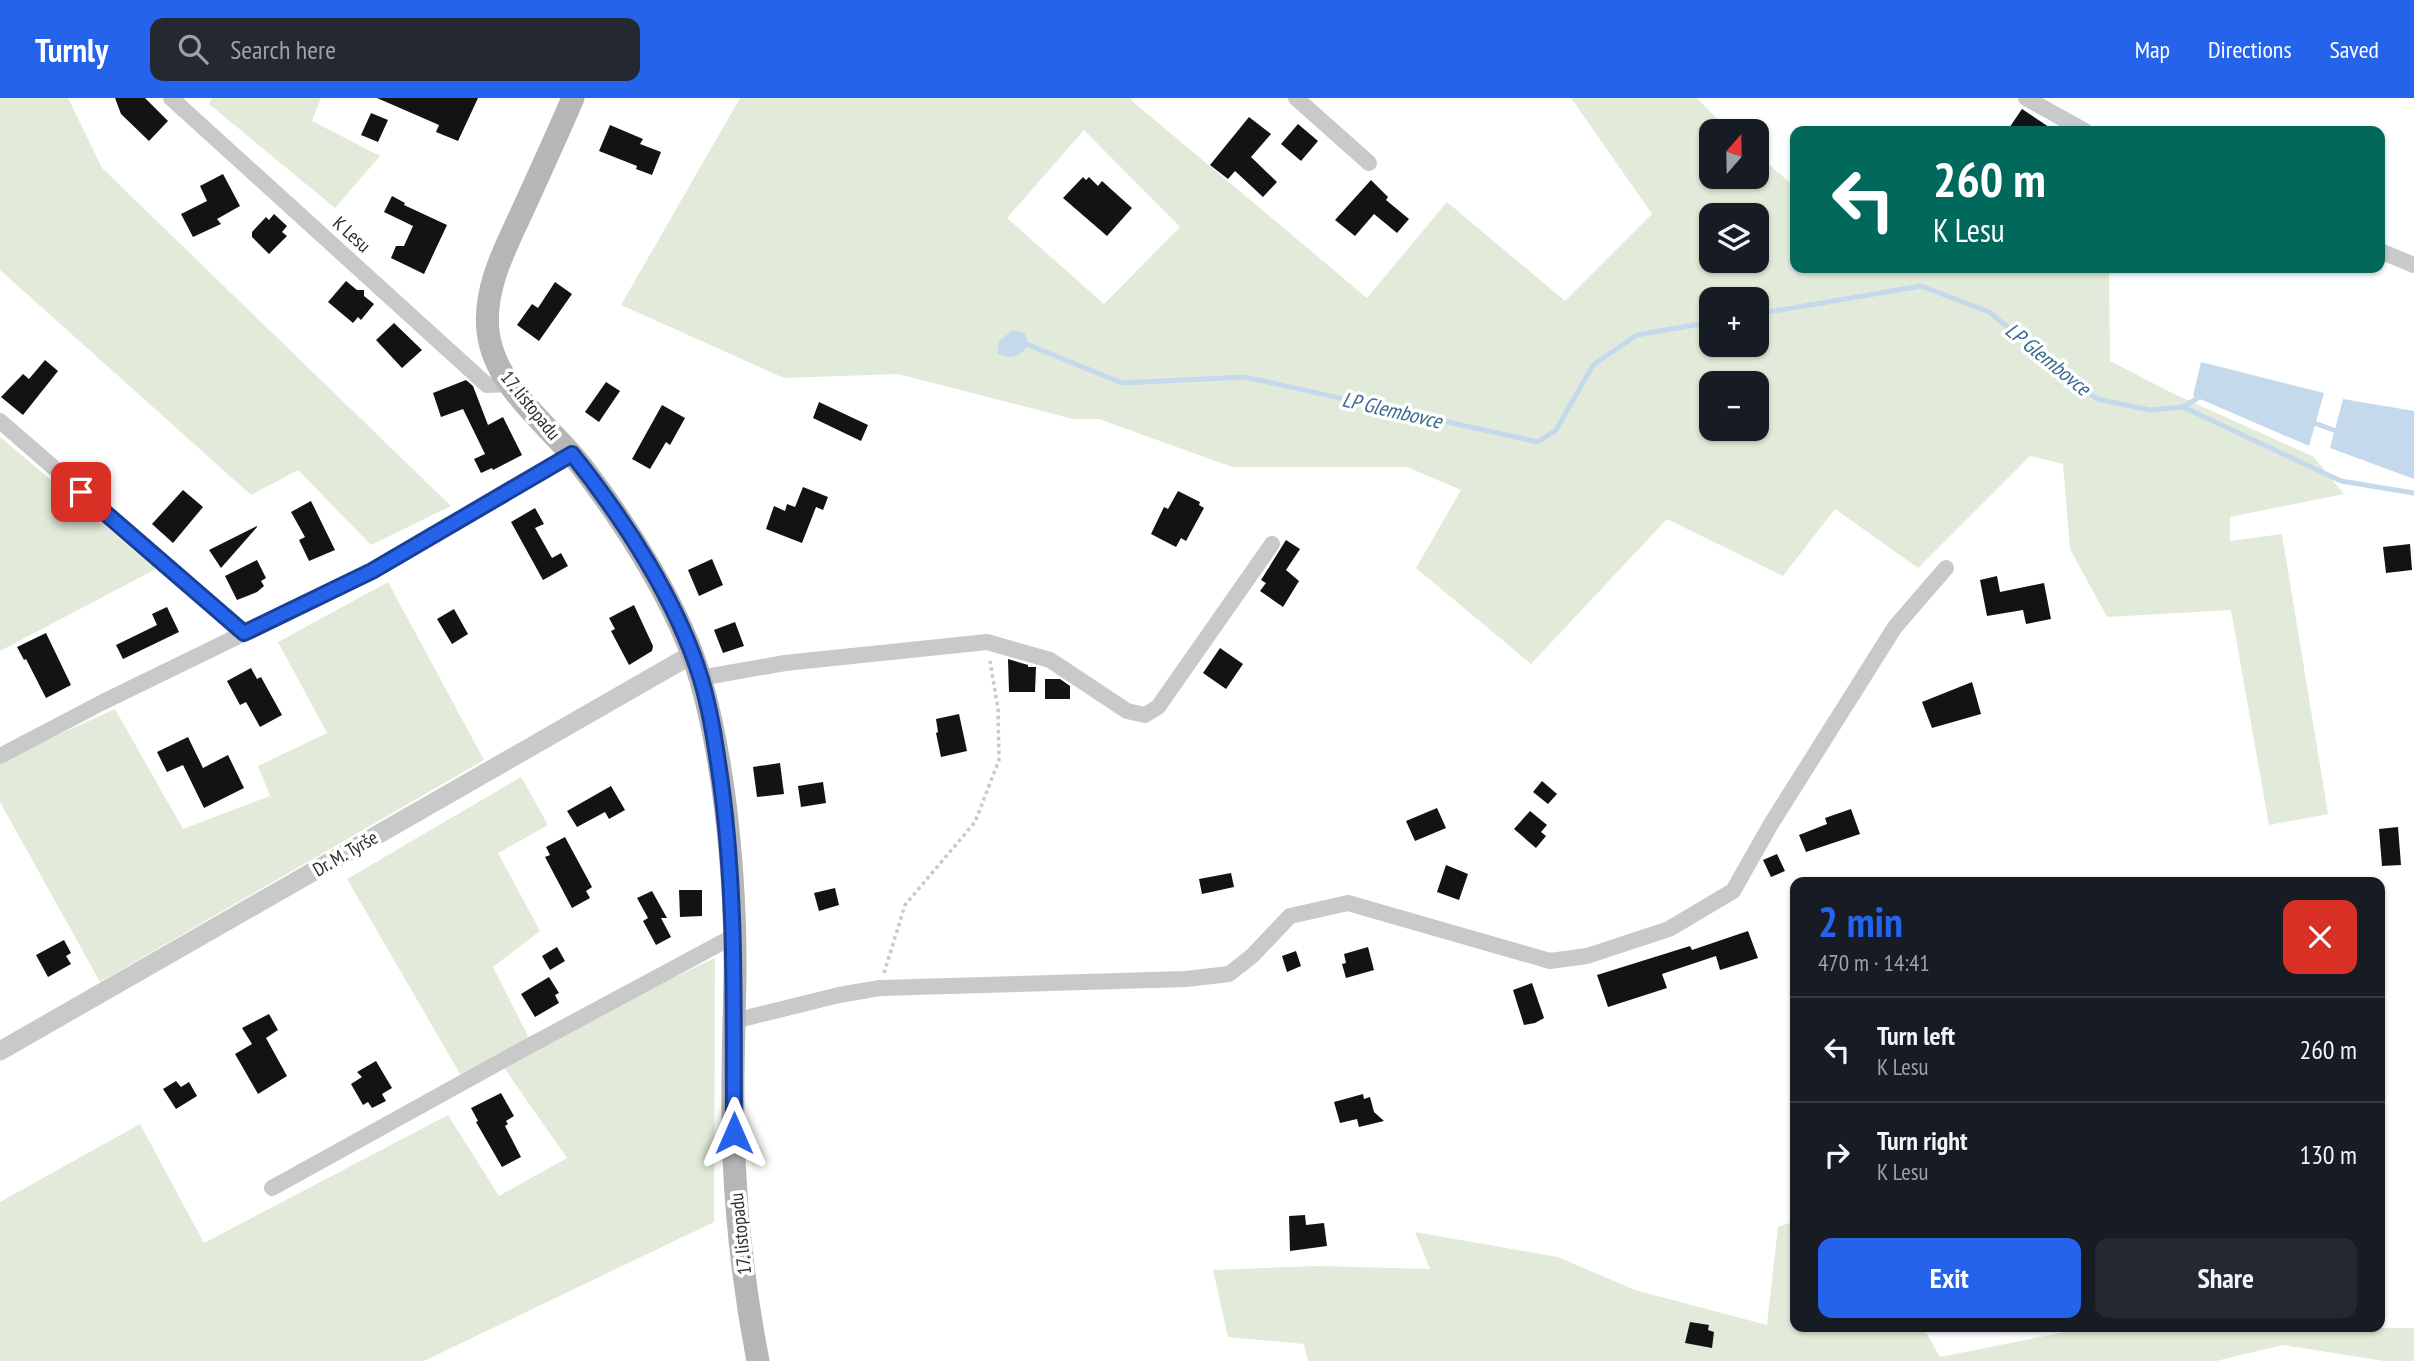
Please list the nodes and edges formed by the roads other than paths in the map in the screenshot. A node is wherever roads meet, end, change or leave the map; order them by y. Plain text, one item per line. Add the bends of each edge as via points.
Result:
1 (171, 98) edge
2 (573, 98) edge
3 (1297, 98) edge
4 (2026, 98) edge
5 (2076, 126) edge
6 (1368, 163) dead end
7 (2385, 253) edge
8 (2414, 265) edge
9 (510, 384) junction
10 (0, 421) edge
11 (572, 454) junction
12 (1272, 544) dead end
13 (1946, 568) dead end
14 (244, 633) junction
15 (691, 654) junction
16 (700, 678) junction
17 (0, 756) edge
18 (734, 936) junction
19 (734, 1021) junction
20 (0, 1051) edge
21 (272, 1188) dead end
22 (758, 1361) edge

1 - 9 street, K Lesu via 487,385
2 - 9 main road, 17. listopadu via 491,288 489,340
3 - 6 street
4 - 5 street
7 - 8 street
9 - 11 main road, 17. listopadu
10 - 14 street
11 - 14 street via 372,571
11 - 15 main road, 17. listopadu via 638,550
12 - 16 street via 1158,707 1145,715 1126,711 1050,660 987,642 785,663
13 - 19 street via 1895,627 1733,891 1669,929 1587,956 1550,961 1348,903 1290,916 1229,974 880,988
14 - 17 street
15 - 16 main road, 17. listopadu
15 - 20 street, Dr. M. Tyrše
16 - 18 main road, 17. listopadu via 713,727 725,815
18 - 19 main road, 17. listopadu
18 - 21 street
19 - 22 main road, 17. listopadu via 736,1203

